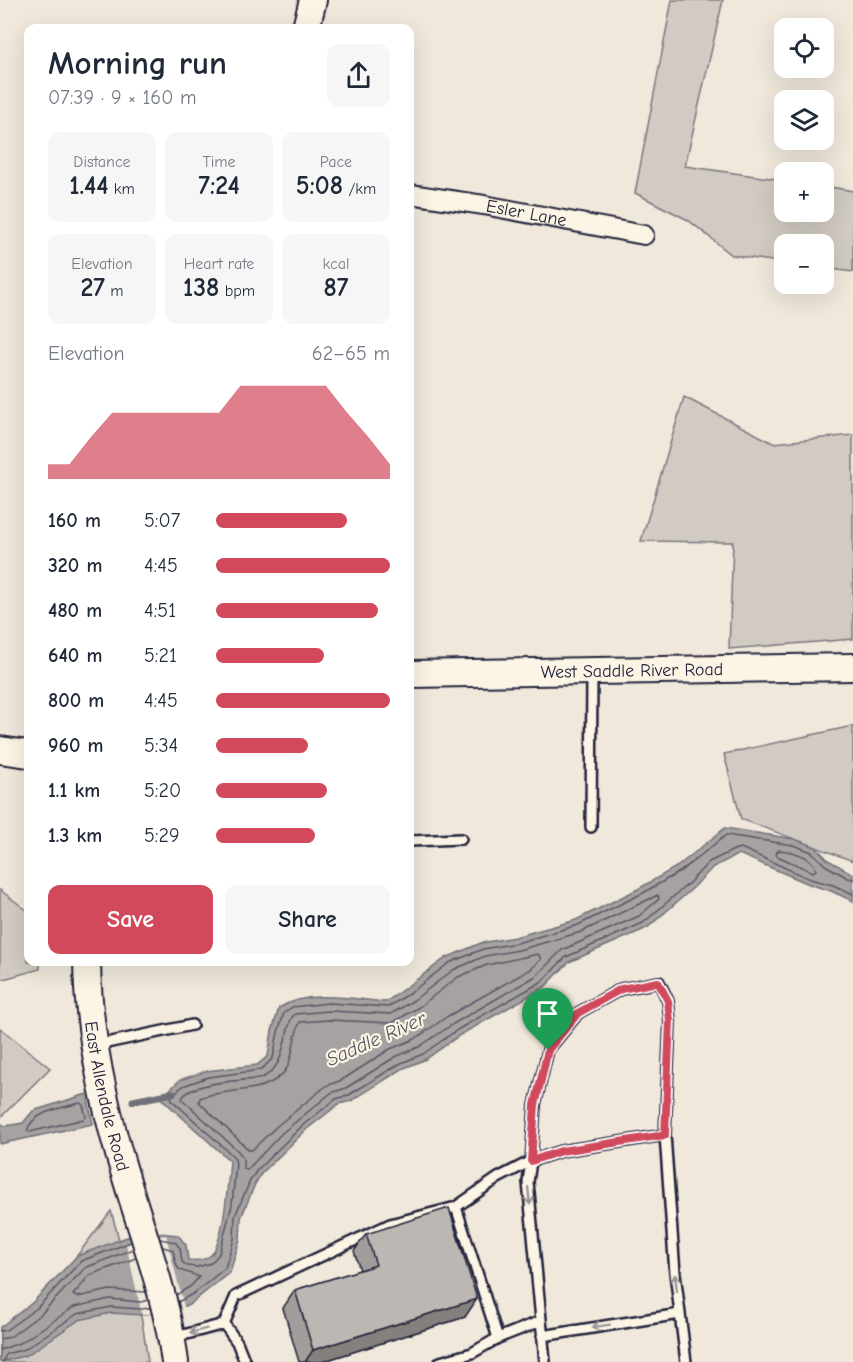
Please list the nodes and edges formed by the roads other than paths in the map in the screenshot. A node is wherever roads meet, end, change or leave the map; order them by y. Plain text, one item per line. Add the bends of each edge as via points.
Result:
1 (313, 0) edge
2 (307, 24) edge
3 (414, 195) edge
4 (644, 235) dead end
5 (853, 667) edge
6 (592, 671) junction
7 (414, 674) edge
8 (0, 750) edge
9 (24, 753) edge
10 (591, 826) dead end
11 (461, 839) dead end
12 (414, 841) edge
13 (87, 966) edge
14 (192, 1024) dead end
15 (94, 1046) junction
16 (665, 1135) junction
17 (531, 1161) junction
18 (456, 1207) junction
19 (680, 1314) junction
20 (541, 1322) junction
21 (224, 1324) junction
22 (542, 1336) junction
23 (171, 1338) edge
24 (498, 1338) junction
25 (245, 1362) edge
26 (440, 1362) edge
27 (545, 1362) edge
28 (686, 1362) edge

1 - 2 main road
3 - 4 street, Esler Lane
5 - 6 main road, West Saddle River Road
6 - 7 main road, West Saddle River Road
6 - 10 lane
8 - 9 main road
11 - 12 lane
13 - 15 main road, East Allendale Road
14 - 15 lane
15 - 23 main road, East Allendale Road
16 - 17 lane via 561,1151
16 - 17 lane via 670,1021 668,1001 658,982 621,989 578,1013 548,1050 535,1105
19 -> 16 lane
17 - 18 lane
17 -> 20 lane via 528,1182
18 - 21 lane via 390,1224 236,1296
18 - 24 lane
19 -> 22 lane
19 - 28 lane
20 - 22 lane
20 - 24 lane
21 -> 23 lane
21 - 25 lane
22 - 27 lane
24 - 26 lane via 471,1353

